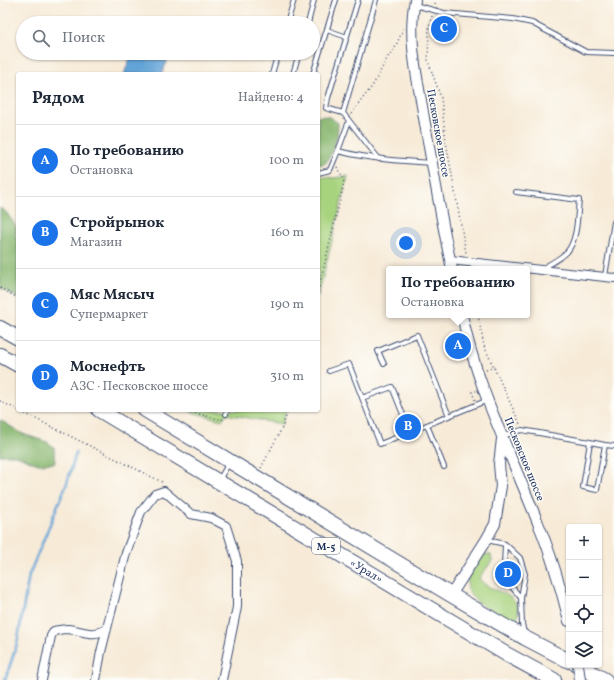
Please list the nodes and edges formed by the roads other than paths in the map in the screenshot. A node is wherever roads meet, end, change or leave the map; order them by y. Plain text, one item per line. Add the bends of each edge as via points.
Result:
1 (294, 0) edge
2 (314, 0) edge
3 (336, 0) edge
4 (358, 0) edge
5 (376, 0) edge
6 (414, 6) edge
7 (289, 16) edge
8 (310, 16) edge
9 (327, 30) junction
10 (347, 37) junction
11 (614, 53) edge
12 (320, 54) edge
13 (276, 60) edge
14 (297, 60) edge
15 (318, 60) edge
16 (273, 72) edge
17 (294, 72) edge
18 (315, 72) edge
19 (343, 113) junction
20 (349, 121) junction
21 (338, 151) junction
22 (379, 158) junction
23 (432, 163) junction
24 (320, 172) edge
25 (516, 192) dead end
26 (614, 222) edge
27 (613, 233) edge
28 (451, 264) edge
29 (513, 266) edge
30 (530, 268) edge
31 (540, 269) junction
32 (605, 276) junction
33 (614, 278) edge
34 (463, 318) edge
35 (0, 328) edge
36 (16, 337) edge
37 (0, 355) edge
38 (16, 364) edge
39 (384, 364) dead end
40 (329, 371) dead end
41 (362, 398) junction
42 (488, 400) junction
43 (102, 412) edge
44 (148, 412) edge
45 (449, 416) junction
46 (427, 425) junction
47 (410, 432) junction
48 (502, 436) junction
49 (590, 442) junction
50 (605, 444) junction
51 (614, 446) edge
52 (512, 460) junction
53 (230, 461) junction
54 (500, 464) junction
55 (444, 467) dead end
56 (218, 482) junction
57 (486, 540) junction
58 (505, 544) junction
59 (504, 567) dead end
60 (506, 580) dead end
61 (451, 594) junction
62 (521, 598) junction
63 (566, 609) edge
64 (107, 629) junction
65 (525, 638) junction
66 (566, 659) edge
67 (578, 668) edge
68 (583, 668) edge
69 (42, 680) edge
70 (96, 680) edge
71 (222, 680) edge
72 (554, 680) edge
73 (580, 680) edge
74 (605, 680) edge

1 - 7 lane
2 - 8 lane
3 - 9 lane
4 - 10 lane
5 - 19 lane
6 - 11 lane via 444,13 532,23 586,52
6 - 23 street, Песковское шоссе via 412,33 415,62
9 - 10 lane
9 - 12 lane
10 - 19 lane via 326,108
13 - 16 lane
14 - 17 lane
15 - 18 lane
19 - 20 lane
20 - 21 lane
20 - 22 lane
21 - 22 lane
21 - 24 lane via 330,170
22 - 23 lane
23 - 28 street, Песковское шоссе
25 - 31 lane via 579,200 573,242 568,251
26 - 27 lane
27 - 32 lane
28 - 29 street via 468,261
30 - 31 street
31 - 32 street
32 - 33 street
34 - 42 street, Песковское шоссе via 471,352
35 - 36 highway
37 - 38 highway
39 - 45 lane via 378,351 418,335
40 - 41 lane via 349,364
41 - 47 lane via 392,386
41 - 47 lane via 380,444
42 - 45 lane
42 - 48 street, Песковское шоссе
43 - 56 highway, «Урал» / М-5
44 - 53 highway, «Урал» / М-5
45 - 46 lane
46 - 47 lane
46 - 55 lane
48 - 49 lane via 522,430
48 - 52 street, Песковское шоссе
48 - 54 street
49 - 50 lane
49 - 50 lane via 583,487 597,490
50 - 51 lane
52 - 54 street
52 - 63 street, Песковское шоссе via 538,523
53 - 56 lane
53 - 61 highway, «Урал» / М-5
54 - 57 street via 498,509 495,524
56 - 72 highway, «Урал» / М-5
57 - 58 lane
57 - 61 street
58 - 59 lane
58 - 62 lane via 520,558 525,574
60 - 62 lane
61 - 65 highway, «Урал» / М-5
62 - 65 lane
64 - 69 street via 99,633 66,629 54,631
64 - 70 street
64 - 71 street via 126,553 141,512 155,494 164,491 191,514 211,518 226,526 237,561 237,607
65 - 66 highway, «Урал» / М-5
67 - 73 street, bridge
68 - 74 highway

